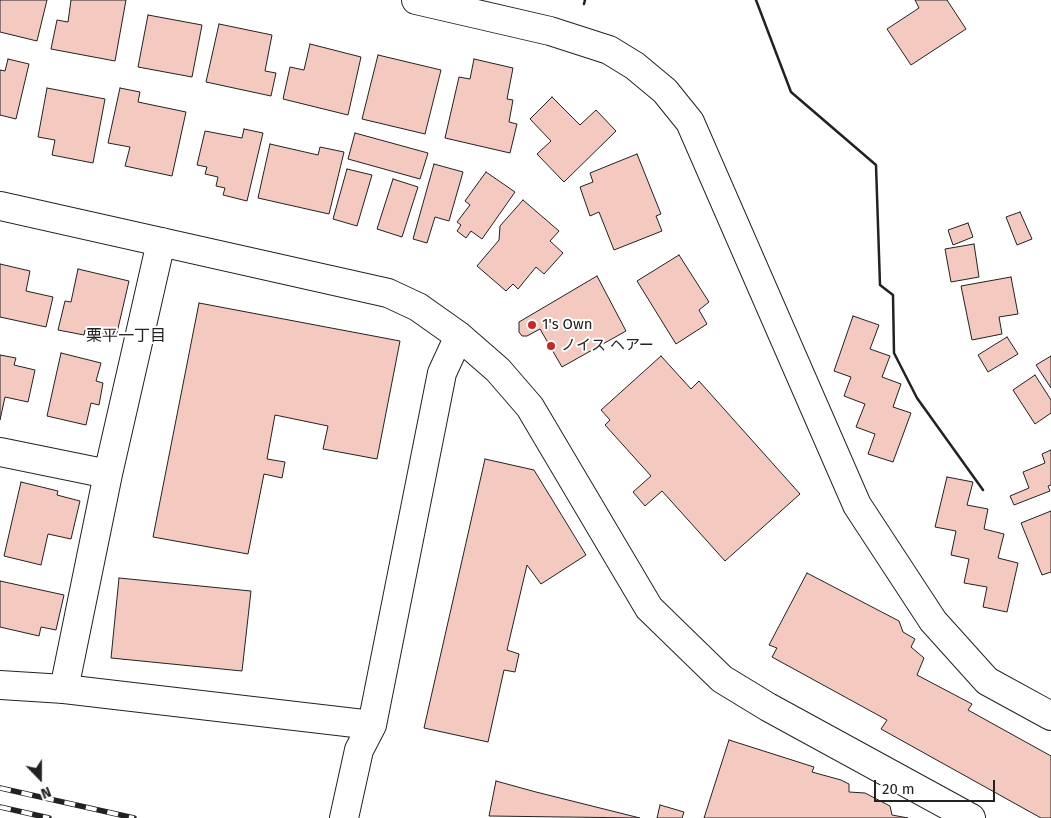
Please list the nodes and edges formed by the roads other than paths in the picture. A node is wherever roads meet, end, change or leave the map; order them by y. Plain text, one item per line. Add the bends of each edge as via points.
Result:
1 (416, 0) edge
2 (0, 206) edge
3 (161, 242) junction
4 (459, 336) junction
5 (0, 452) edge
6 (108, 474) junction
7 (0, 685) edge
8 (64, 689) junction
9 (1051, 716) edge
10 (372, 725) junction
11 (344, 818) edge
12 (971, 818) edge

1 - 9 street via 550,31 609,50 665,90 690,122 857,505 932,621 987,681
2 - 3 street
3 - 4 street via 388,292 418,307
3 - 6 street
4 - 10 street via 442,373
4 - 12 street via 498,370 530,407 650,608 722,678 768,707
5 - 6 street
6 - 8 street
7 - 8 street
8 - 10 street
10 - 11 street via 359,750

